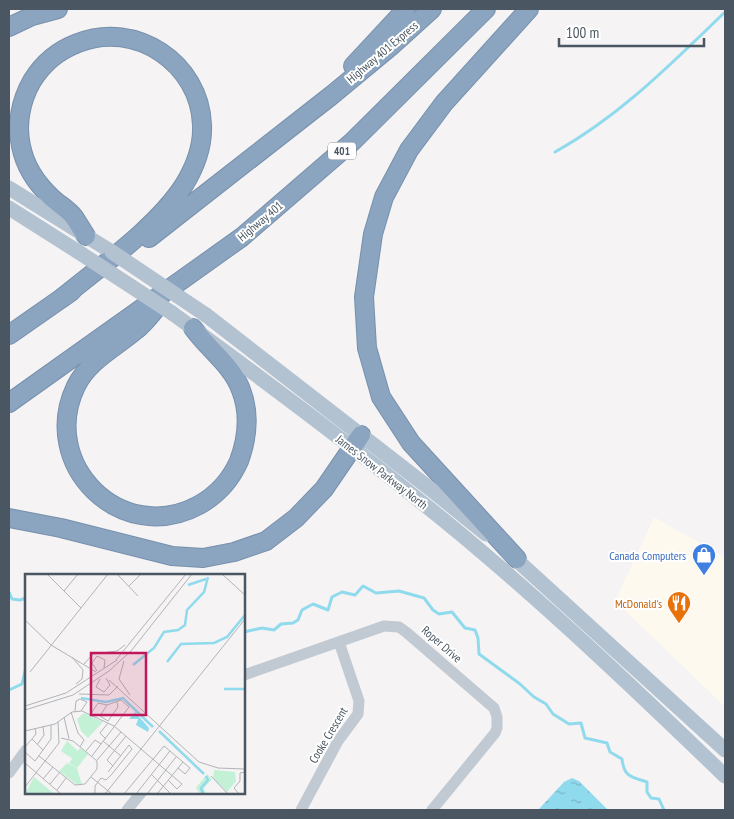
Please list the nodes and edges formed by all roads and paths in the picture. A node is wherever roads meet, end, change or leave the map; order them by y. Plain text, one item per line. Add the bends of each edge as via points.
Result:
1 (58, 9) edge
2 (406, 9) edge
3 (432, 9) edge
4 (486, 9) edge
5 (529, 9) edge
6 (9, 27) edge
7 (332, 95) junction
8 (9, 188) edge
9 (9, 208) edge
10 (86, 236) junction
11 (185, 278) junction
12 (62, 298) junction
13 (193, 328) junction
14 (9, 335) edge
15 (9, 403) edge
16 (357, 442) junction
17 (9, 518) edge
18 (516, 559) junction
19 (339, 642) junction
20 (245, 675) edge
21 (725, 750) edge
22 (25, 751) edge
23 (9, 773) edge
24 (725, 776) edge
25 (140, 794) edge
26 (127, 810) edge
27 (301, 810) edge
28 (432, 810) edge

1 - 6 highway
2 - 7 highway via 355,62
3 - 7 highway, Highway 401 Express
4 - 11 highway, Highway 401 / 401 via 352,142 242,237
5 - 18 highway via 444,103 409,150 384,197 373,234 364,297 367,348 381,397 411,443
7 - 12 highway via 160,230
8 - 10 main road, James Snow Parkway North
9 - 13 main road, James Snow Parkway North, bridge
10 - 12 highway via 73,215 36,182 26,164 19,135 22,105 40,70 63,50 100,37 130,39 150,45 167,56 187,77 201,115 202,135 198,154 175,198 149,226
10 - 16 main road, James Snow Parkway North, bridge via 206,315
11 - 13 highway via 137,330 93,363 77,384 68,409 67,436 78,471 93,490 124,510 160,516 196,506 226,483 241,454 247,423 241,390 222,359
11 - 15 highway, Highway 401 / 401
12 - 14 highway
13 - 16 main road, James Snow Parkway North
16 - 17 highway via 324,488 296,518 266,541 234,552 203,558 172,556
16 - 18 main road, James Snow Parkway North via 433,491
16 - 24 main road, James Snow Parkway North via 559,620
18 - 21 main road, James Snow Parkway North
19 - 20 street, Roper Drive
19 - 27 street, Cooke Crescent via 360,707
19 - 28 street, Roper Drive via 384,626 399,627 494,708 498,717 495,733
22 - 23 street
25 - 26 street

